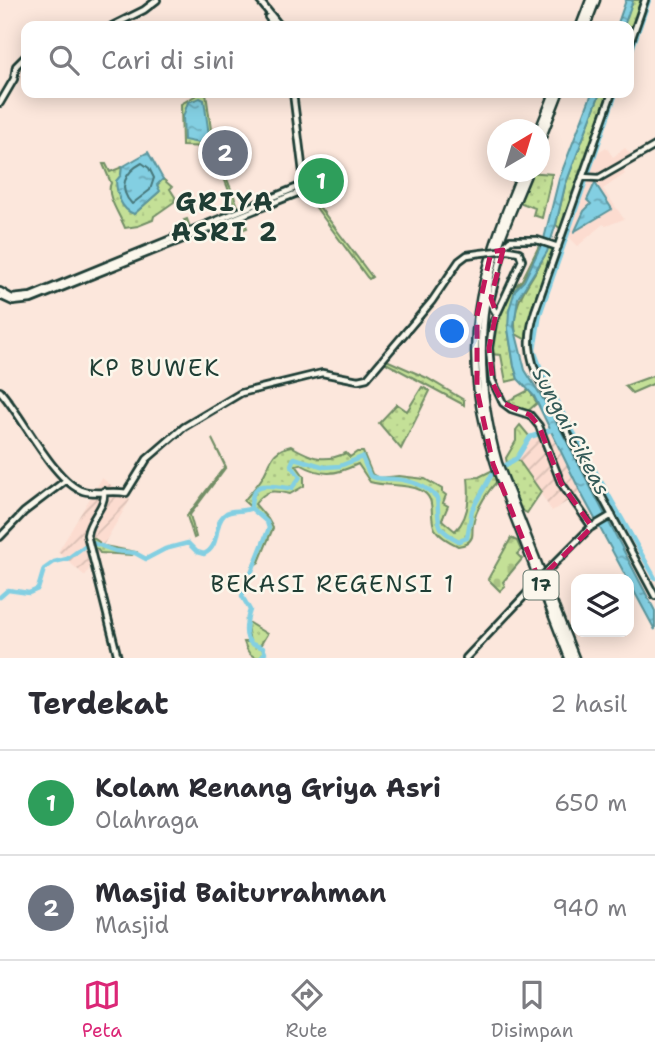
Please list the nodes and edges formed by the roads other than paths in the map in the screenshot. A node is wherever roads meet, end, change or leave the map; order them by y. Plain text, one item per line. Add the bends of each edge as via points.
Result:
1 (157, 0) edge
2 (259, 0) edge
3 (590, 0) edge
4 (596, 0) edge
5 (645, 0) edge
6 (268, 17) dead end
7 (122, 21) edge
8 (272, 21) edge
9 (274, 21) edge
10 (582, 21) edge
11 (588, 21) edge
12 (634, 32) edge
13 (21, 61) edge
14 (294, 98) edge
15 (553, 98) edge
16 (556, 98) edge
17 (610, 98) edge
18 (0, 103) edge
19 (551, 107) junction
20 (545, 119) edge
21 (547, 119) edge
22 (655, 146) edge
23 (586, 178) junction
24 (304, 181) junction
25 (518, 182) edge
26 (524, 182) edge
27 (299, 189) junction
28 (558, 247) junction
29 (0, 294) edge
30 (501, 301) junction
31 (491, 303) junction
32 (496, 313) junction
33 (0, 391) edge
34 (496, 463) junction
35 (66, 480) junction
36 (105, 491) junction
37 (515, 513) junction
38 (610, 516) junction
39 (594, 525) junction
40 (0, 537) edge
41 (655, 596) edge
42 (118, 658) edge
43 (466, 658) edge
44 (569, 658) edge
45 (575, 658) edge

1 - 7 street
2 - 9 street
3 - 10 highway
4 - 11 highway
5 - 12 street
6 - 8 street
13 - 18 street
14 - 24 street
15 - 19 highway
16 - 19 highway
17 - 23 street
19 - 20 highway
19 - 21 highway
22 - 23 street via 599,178
23 - 28 street
24 - 27 street
24 - 27 street via 310,191 304,194
25 - 34 highway, 17 via 495,239 477,316 477,390 485,436
26 - 34 highway, 17 via 499,241 482,317 482,390
27 - 29 street via 31,296
28 - 31 street via 510,240 502,254
28 - 38 street via 530,328 530,355
30 - 31 street
30 - 32 street
30 - 36 street, bridge via 522,260 519,252 481,253 462,259 366,379 325,373 241,393 184,427 146,459 126,493
31 - 32 street
32 - 39 street via 489,348 493,384 503,403 530,415 539,426 561,483
33 - 35 street
34 - 37 highway, 17
35 - 36 street via 82,491
35 - 40 street
36 - 42 street via 89,540
37 - 44 highway, 17
37 - 45 highway, 17
38 - 39 street
38 - 41 street
39 - 43 street, bridge

